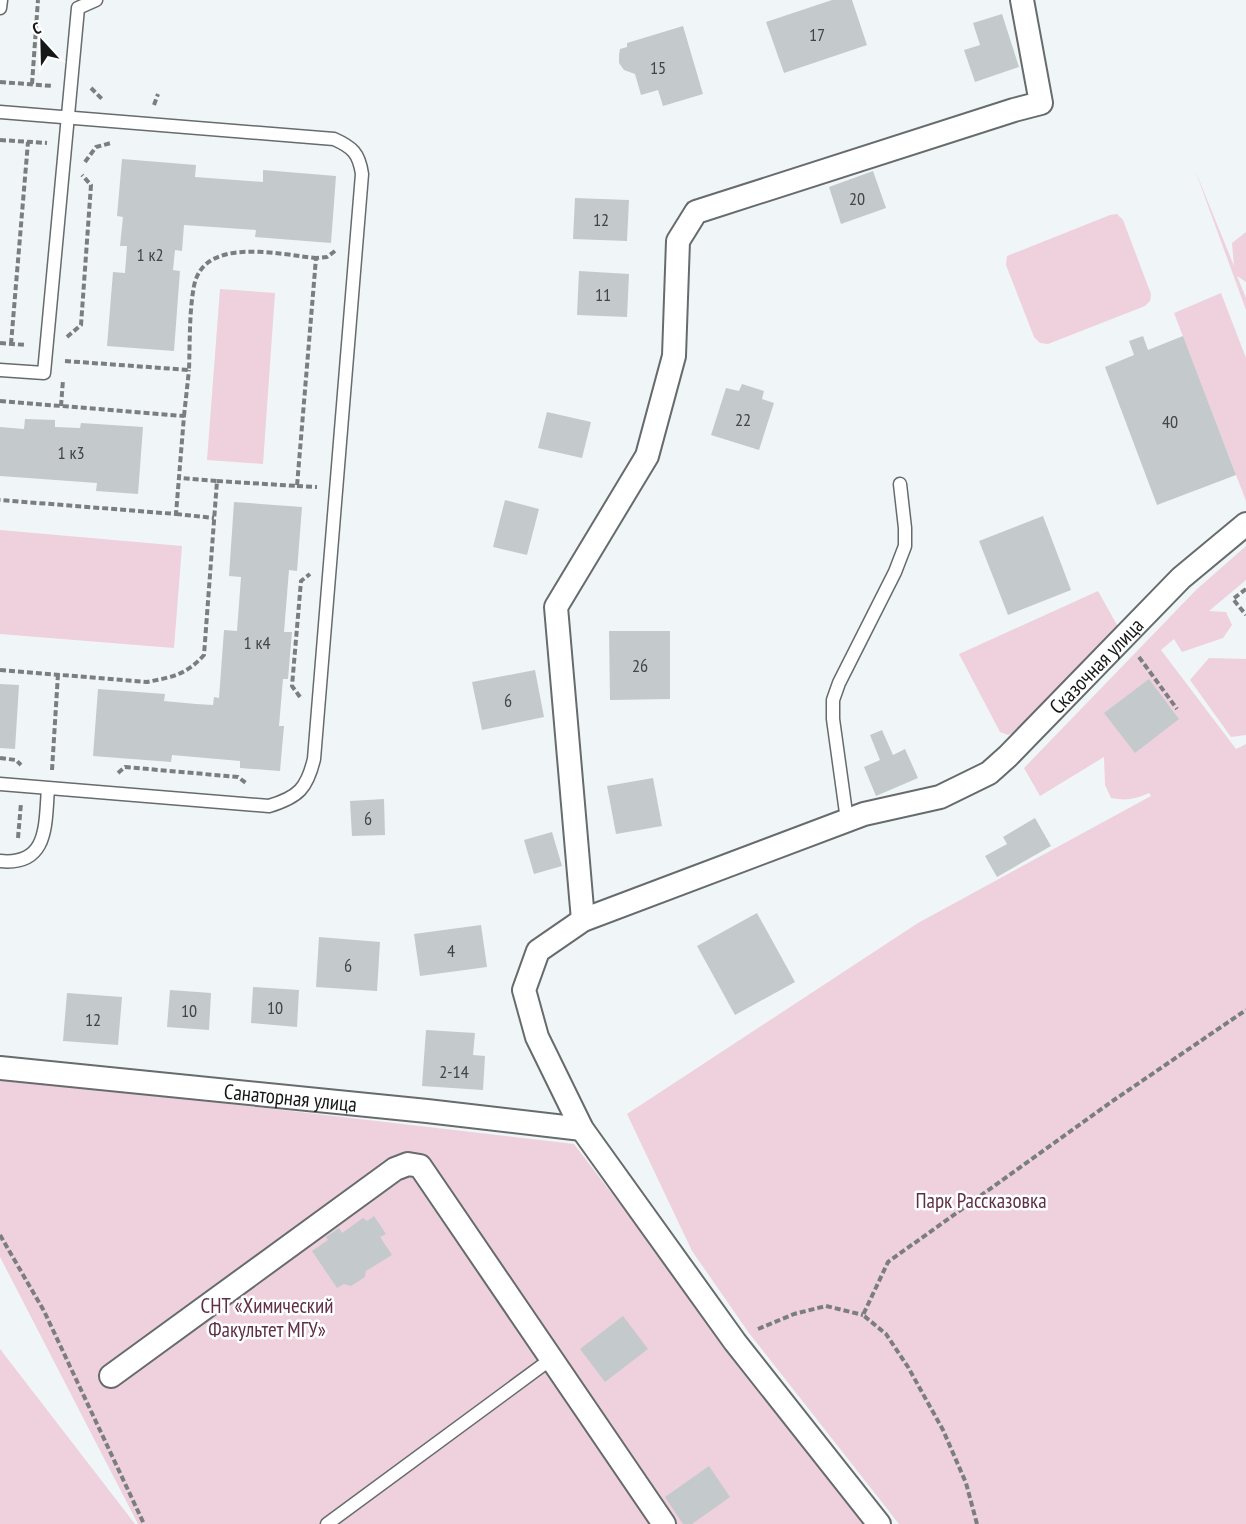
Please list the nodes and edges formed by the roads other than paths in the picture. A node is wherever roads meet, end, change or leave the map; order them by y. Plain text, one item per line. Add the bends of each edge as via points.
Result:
1 (1, 0) edge
2 (1022, 0) edge
3 (92, 1) edge
4 (0, 8) edge
5 (0, 112) edge
6 (68, 117) junction
7 (0, 370) edge
8 (900, 484) dead end
9 (1246, 524) edge
10 (0, 784) edge
11 (48, 789) junction
12 (847, 820) junction
13 (0, 861) edge
14 (583, 920) junction
15 (0, 1068) edge
16 (582, 1129) junction
17 (551, 1359) junction
18 (111, 1376) dead end
19 (327, 1524) edge
20 (664, 1524) edge
21 (879, 1524) edge

1 - 4 lane
2 - 14 street via 1041,103 696,212 678,242 674,356 647,456 556,607
3 - 6 lane via 78,8
5 - 6 lane
6 - 7 lane via 44,373
6 - 11 lane via 334,139 350,146 360,161 362,174 314,759 309,778 299,791 269,806
8 - 12 lane via 905,546 833,700
9 - 12 street, Сказочная улица via 1181,578 989,772 940,797
10 - 11 lane
11 - 13 lane via 40,845 29,857
12 - 14 street, Сказочная улица
14 - 16 street, Сказочная улица via 538,951 524,990 537,1037
15 - 16 street, Санаторная улица
16 - 21 street, Сказочная улица via 735,1342
17 - 18 street via 420,1166 408,1164 394,1169
17 - 19 lane
17 - 20 street

